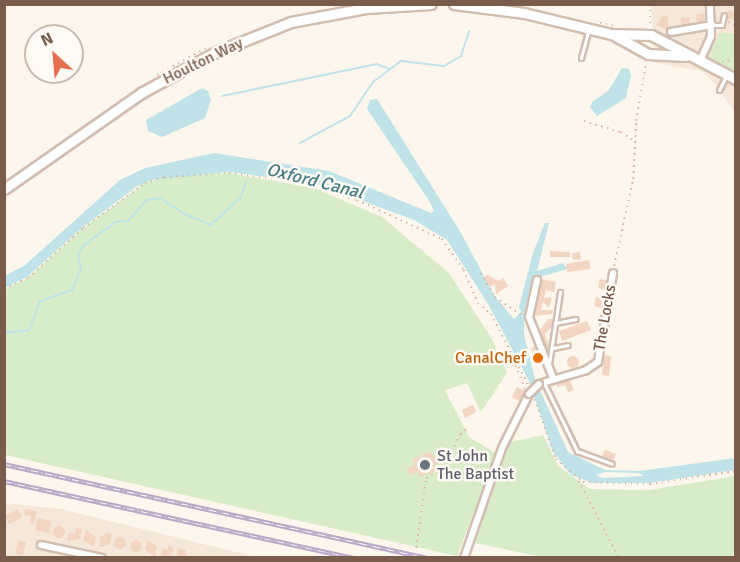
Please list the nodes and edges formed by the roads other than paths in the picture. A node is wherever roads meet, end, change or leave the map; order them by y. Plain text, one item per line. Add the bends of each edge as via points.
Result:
1 (431, 4) edge
2 (454, 4) edge
3 (710, 4) edge
4 (724, 15) dead end
5 (712, 25) junction
6 (589, 28) junction
7 (671, 32) dead end
8 (611, 34) junction
9 (688, 56) junction
10 (581, 58) dead end
11 (700, 61) junction
12 (731, 77) edge
13 (719, 90) dead end
14 (4, 189) edge
15 (613, 273) road end
16 (537, 280) dead end
17 (560, 292) dead end
18 (576, 319) dead end
19 (555, 323) junction
20 (568, 345) dead end
21 (553, 348) junction
22 (548, 366) junction
23 (553, 378) junction
24 (541, 382) junction
25 (612, 464) dead end
26 (41, 545) dead end
27 (102, 558) edge
28 (464, 558) edge

1 - 14 street, Houlton Way via 366,8 291,22 216,52 141,93
2 - 6 street via 524,13
3 - 5 street
4 - 5 lane via 726,21 722,25
5 - 7 street
5 - 11 street
6 - 8 street
6 - 10 lane
8 - 9 street via 648,54
8 - 9 street via 651,35
9 - 11 street
11 - 12 street
12 - 13 lane
15 - 23 street, The Locks via 598,362 586,370
16 - 22 street via 529,317
17 - 19 lane
18 - 19 lane
19 - 21 lane
20 - 21 lane
21 - 22 lane
22 - 23 street
23 - 24 street, The Locks
24 - 25 lane via 577,451
24 - 28 street, The Locks, bridge via 530,394 502,448
26 - 27 street

